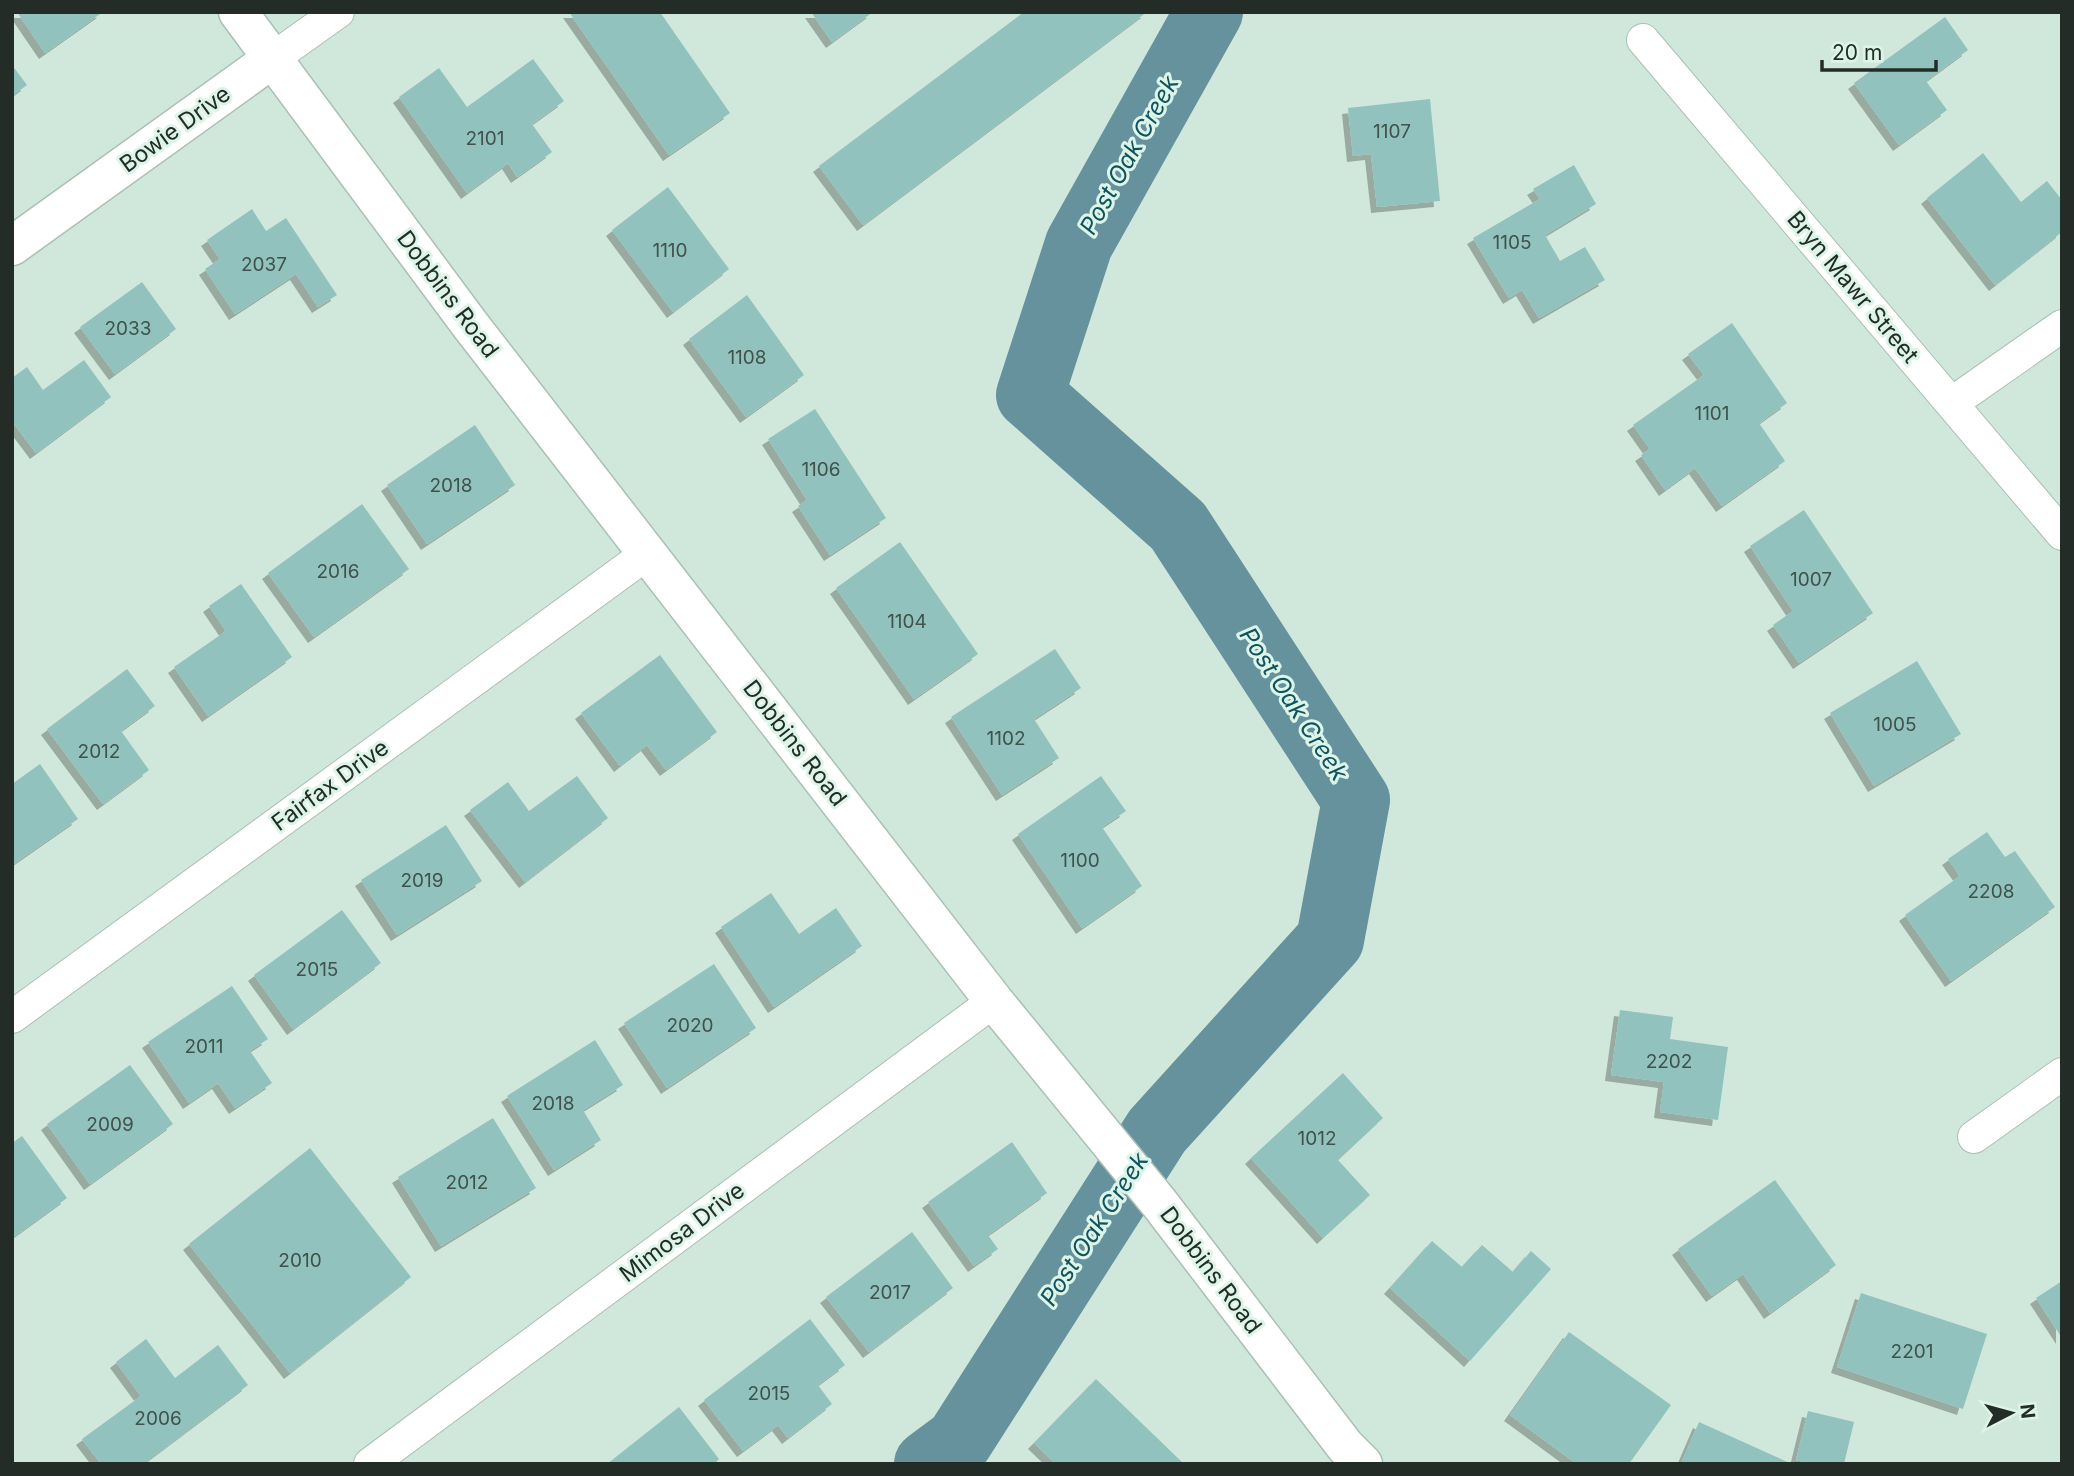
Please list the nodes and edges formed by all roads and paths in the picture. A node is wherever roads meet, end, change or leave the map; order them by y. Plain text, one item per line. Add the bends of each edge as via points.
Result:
1 (238, 12) edge
2 (338, 12) edge
3 (1643, 40) dead end
4 (272, 58) junction
5 (12, 246) edge
6 (2062, 326) edge
7 (1952, 403) junction
8 (2062, 534) edge
9 (648, 553) junction
10 (994, 1000) junction
11 (12, 1017) edge
12 (2062, 1074) edge
13 (1974, 1137) dead end
14 (370, 1464) edge
15 (1363, 1464) edge

1 - 4 street, Dobbins Road
2 - 4 street, Bowie Drive
3 - 7 street, Bryn Mawr Street
4 - 5 street, Bowie Drive
4 - 9 street, Dobbins Road via 471,326
6 - 7 street
7 - 8 street, Bryn Mawr Street
9 - 10 street, Dobbins Road
9 - 11 street, Fairfax Drive
10 - 14 street, Mimosa Drive
10 - 15 street, Dobbins Road
12 - 13 street

